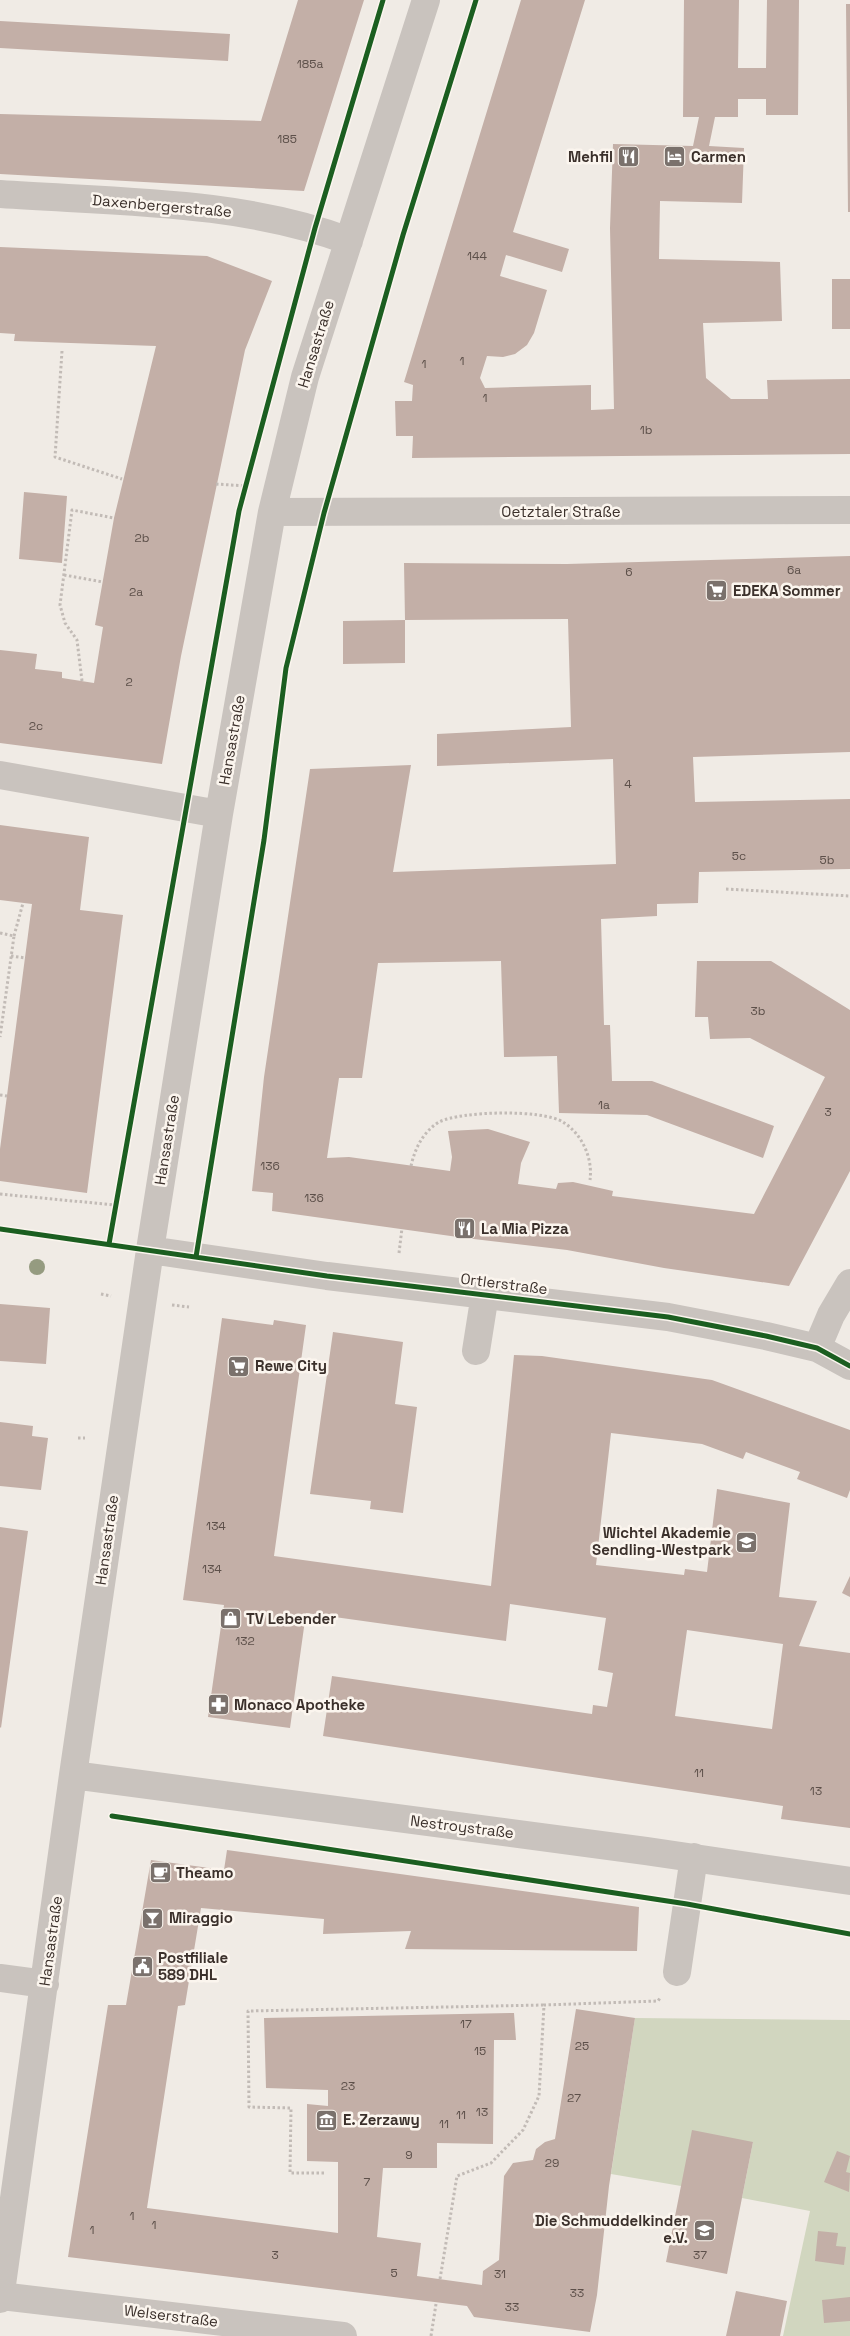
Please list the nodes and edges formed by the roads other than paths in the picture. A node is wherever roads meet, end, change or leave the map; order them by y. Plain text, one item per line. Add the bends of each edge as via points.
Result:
1 (426, 0) edge
2 (0, 194) edge
3 (349, 241) junction
4 (850, 510) edge
5 (272, 512) junction
6 (0, 775) edge
7 (219, 814) junction
8 (150, 1250) junction
9 (850, 1283) edge
10 (485, 1294) junction
11 (817, 1348) junction
12 (476, 1351) dead end
13 (850, 1366) edge
14 (73, 1775) junction
15 (694, 1857) junction
16 (850, 1881) edge
17 (677, 1972) road end
18 (0, 1978) edge
19 (45, 1984) junction
20 (0, 2297) edge
21 (342, 2336) edge

1 - 3 street, Hansastraße
2 - 3 street, Daxenbergerstraße via 218,208 315,228
3 - 5 street, Hansastraße via 305,377
4 - 5 street, Oetztaler Straße
5 - 7 street, Hansastraße
6 - 7 street
7 - 8 street, Hansastraße
8 - 10 street, Ortlerstraße via 327,1276
8 - 14 street, Hansastraße
9 - 11 street
10 - 11 street, Ortlerstraße via 668,1317
10 - 12 street
11 - 13 street, Ortlerstraße
14 - 15 street, Nestroystraße
14 - 19 street, Hansastraße
15 - 16 street, Nestroystraße
15 - 17 street
18 - 19 street
19 - 20 street, Hansastraße
20 - 21 street, Welserstraße

